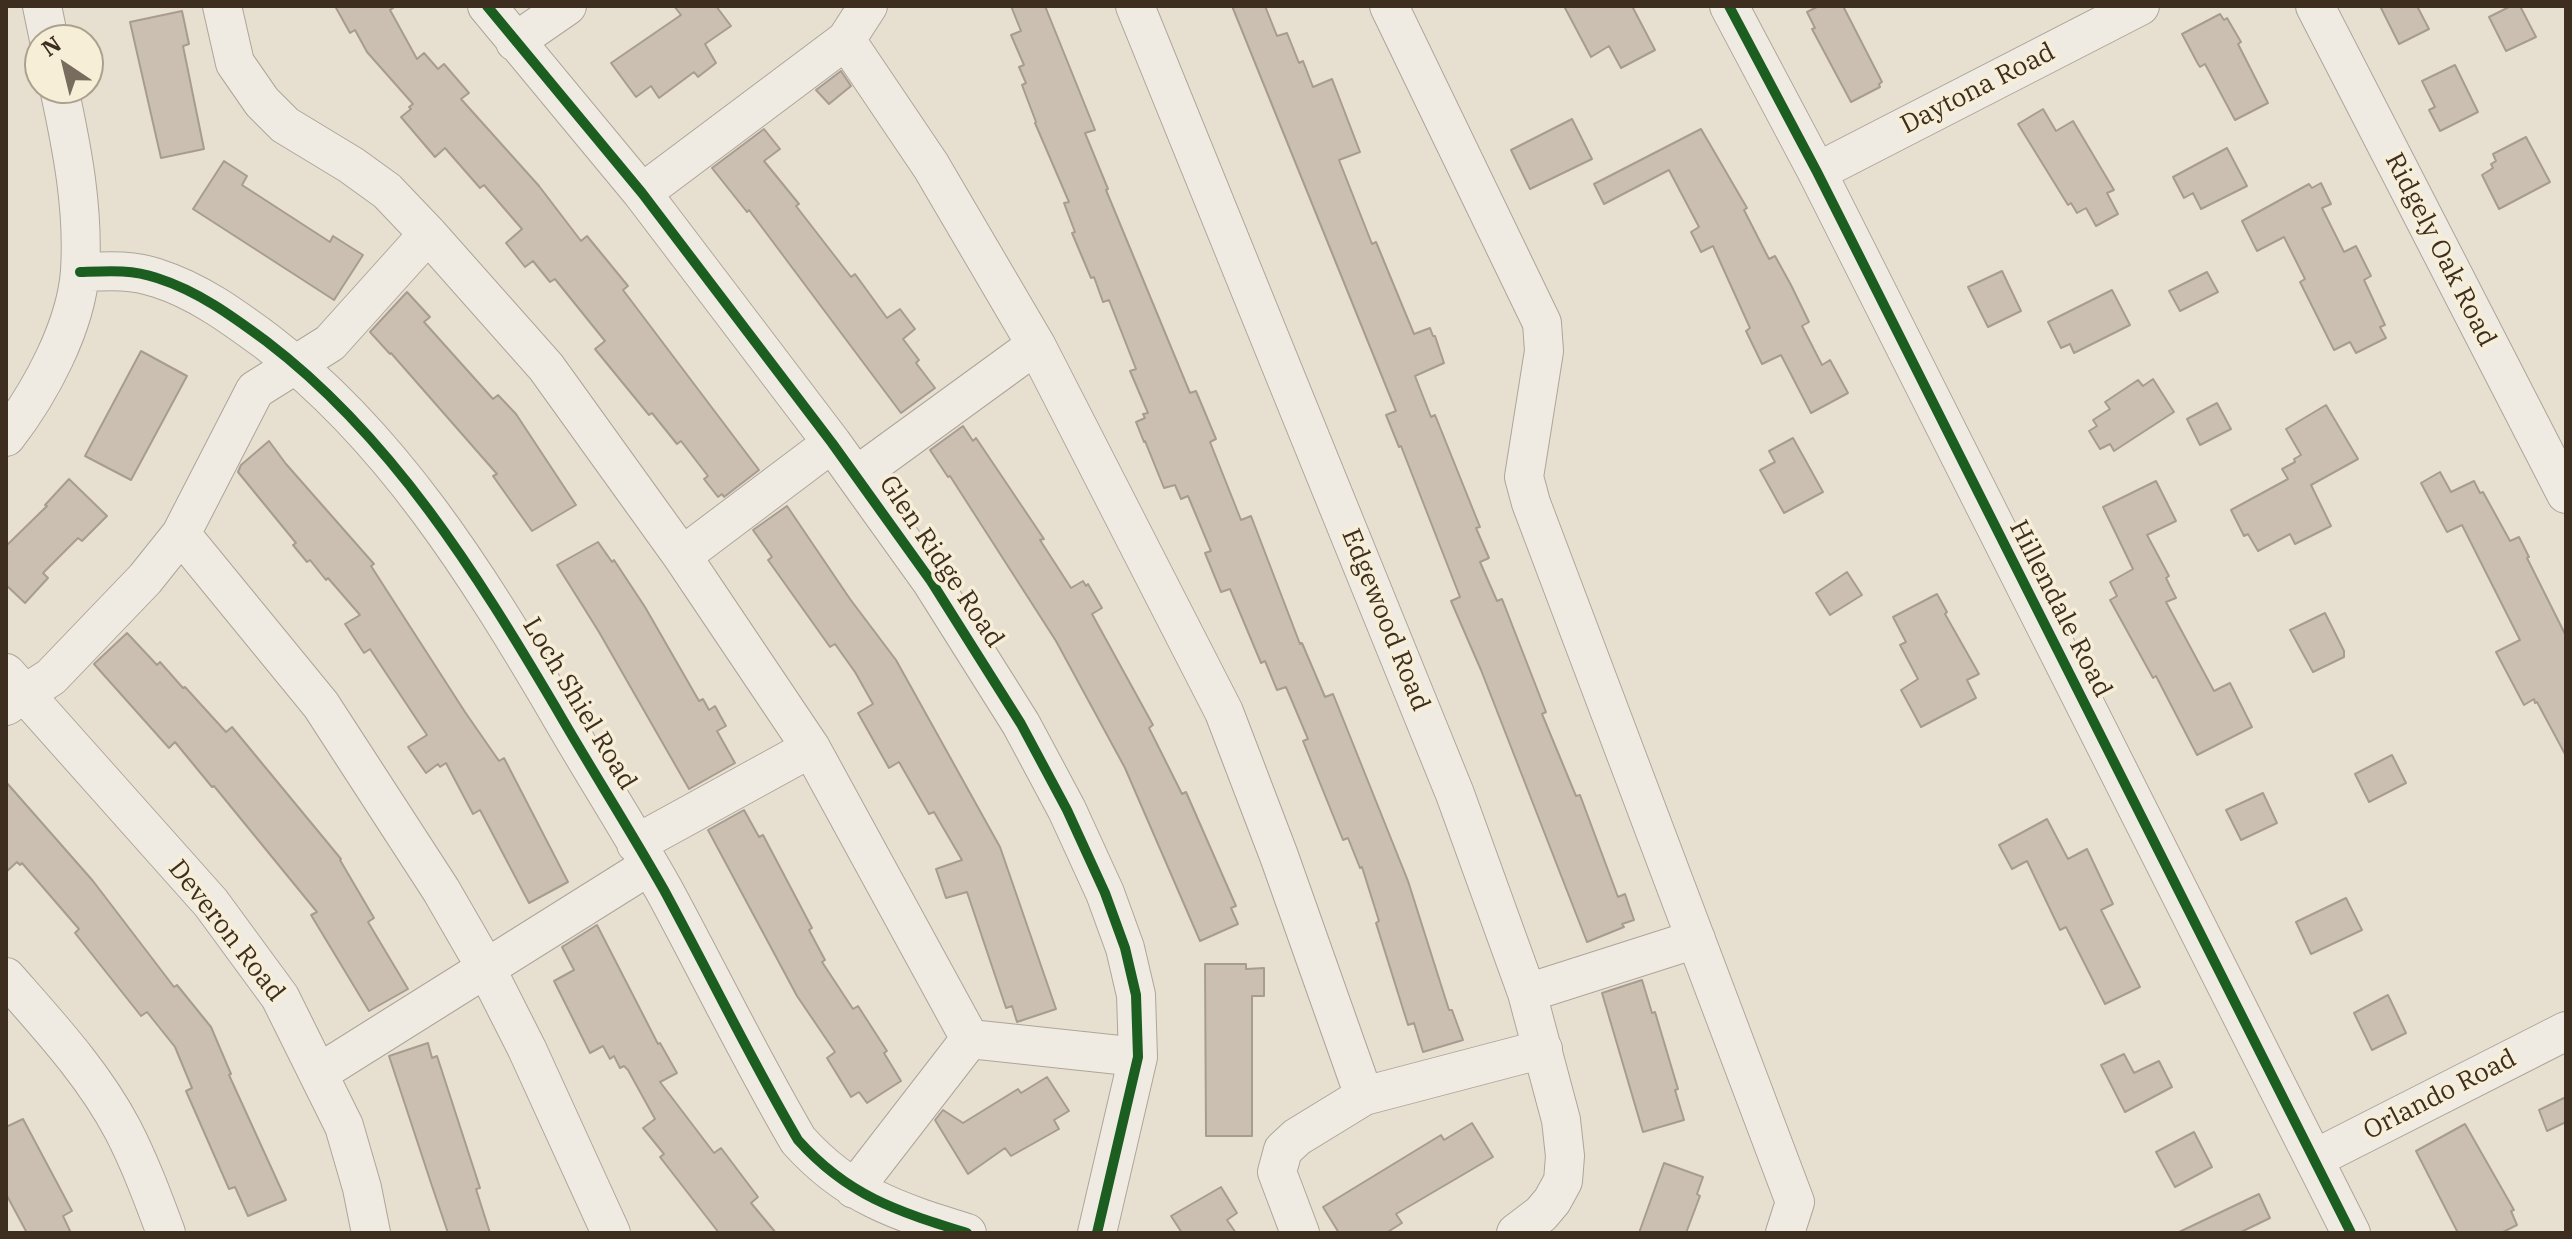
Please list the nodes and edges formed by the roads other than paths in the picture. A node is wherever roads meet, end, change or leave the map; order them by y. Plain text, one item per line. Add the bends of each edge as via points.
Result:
1 (222, 6) edge
2 (487, 6) edge
3 (567, 6) edge
4 (868, 6) edge
5 (1135, 6) edge
6 (1389, 6) edge
7 (1729, 6) edge
8 (2140, 6) edge
9 (2315, 6) edge
10 (846, 40) junction
11 (515, 42) junction
12 (62, 104) edge
13 (1817, 172) junction
14 (642, 193) junction
15 (428, 234) junction
16 (80, 272) junction
17 (1036, 345) junction
18 (296, 364) junction
19 (6, 437) edge
20 (832, 443) junction
21 (856, 476) junction
22 (2566, 494) edge
23 (181, 534) junction
24 (682, 556) junction
25 (12, 691) edge
26 (811, 748) junction
27 (643, 855) junction
28 (1696, 939) junction
29 (486, 968) junction
30 (6, 977) edge
31 (1527, 993) junction
32 (2566, 1031) edge
33 (970, 1039) junction
34 (1543, 1049) junction
35 (1138, 1057) junction
36 (319, 1073) junction
37 (1364, 1096) junction
38 (2314, 1159) junction
39 (854, 1189) junction
40 (166, 1233) edge
41 (371, 1233) edge
42 (611, 1233) edge
43 (967, 1233) edge
44 (1097, 1233) edge
45 (1300, 1233) edge
46 (1516, 1233) edge
47 (1785, 1233) edge
48 (2351, 1233) edge

1 - 15 street via 235,63 262,102 285,125 387,191
2 - 11 street, Glen Ridge Road
3 - 11 street
4 - 10 street
5 - 31 street, Edgewood Road via 1455,794
6 - 28 street via 1542,323 1544,351 1524,477
7 - 13 street, Hillendale Road
8 - 13 street, Daytona Road
9 - 22 street, Ridgely Oak Road
10 - 14 street
10 - 17 street via 931,166
11 - 14 street, Glen Ridge Road
12 - 16 street via 77,183
13 - 38 street, Hillendale Road
14 - 20 street, Glen Ridge Road
15 - 18 street via 330,343
15 - 24 street via 546,367
16 - 18 street, Loch Shiel Road via 131,271 190,291 231,314
16 - 19 street via 74,305 41,384
17 - 21 street
17 - 37 street via 1224,712
18 - 23 street via 255,390
18 - 27 street, Loch Shiel Road via 357,423 493,601
20 - 21 street, Glen Ridge Road
20 - 24 street
21 - 35 street, Glen Ridge Road via 931,581 1021,724 1067,810 1125,948 1136,995
23 - 25 street via 51,677
23 - 29 street via 321,705
24 - 26 street
25 - 36 street, Deveron Road via 211,903 280,997
26 - 27 street
26 - 33 street
27 - 29 street
27 - 39 street, Loch Shiel Road via 798,1140
28 - 31 street
28 - 47 street via 1795,1202
29 - 36 street
29 - 42 street
30 - 40 street via 92,1080 122,1129
31 - 34 street, Edgewood Road
32 - 38 street, Orlando Road
33 - 35 street
33 - 39 street
34 - 37 street
34 - 46 street, Edgewood Road via 1561,1120 1563,1181 1541,1214
35 - 44 street, Glen Ridge Road
36 - 41 street, Deveron Road via 344,1126
37 - 45 street via 1283,1150 1277,1172
38 - 48 street, Hillendale Road
39 - 43 street, Loch Shiel Road via 906,1214

